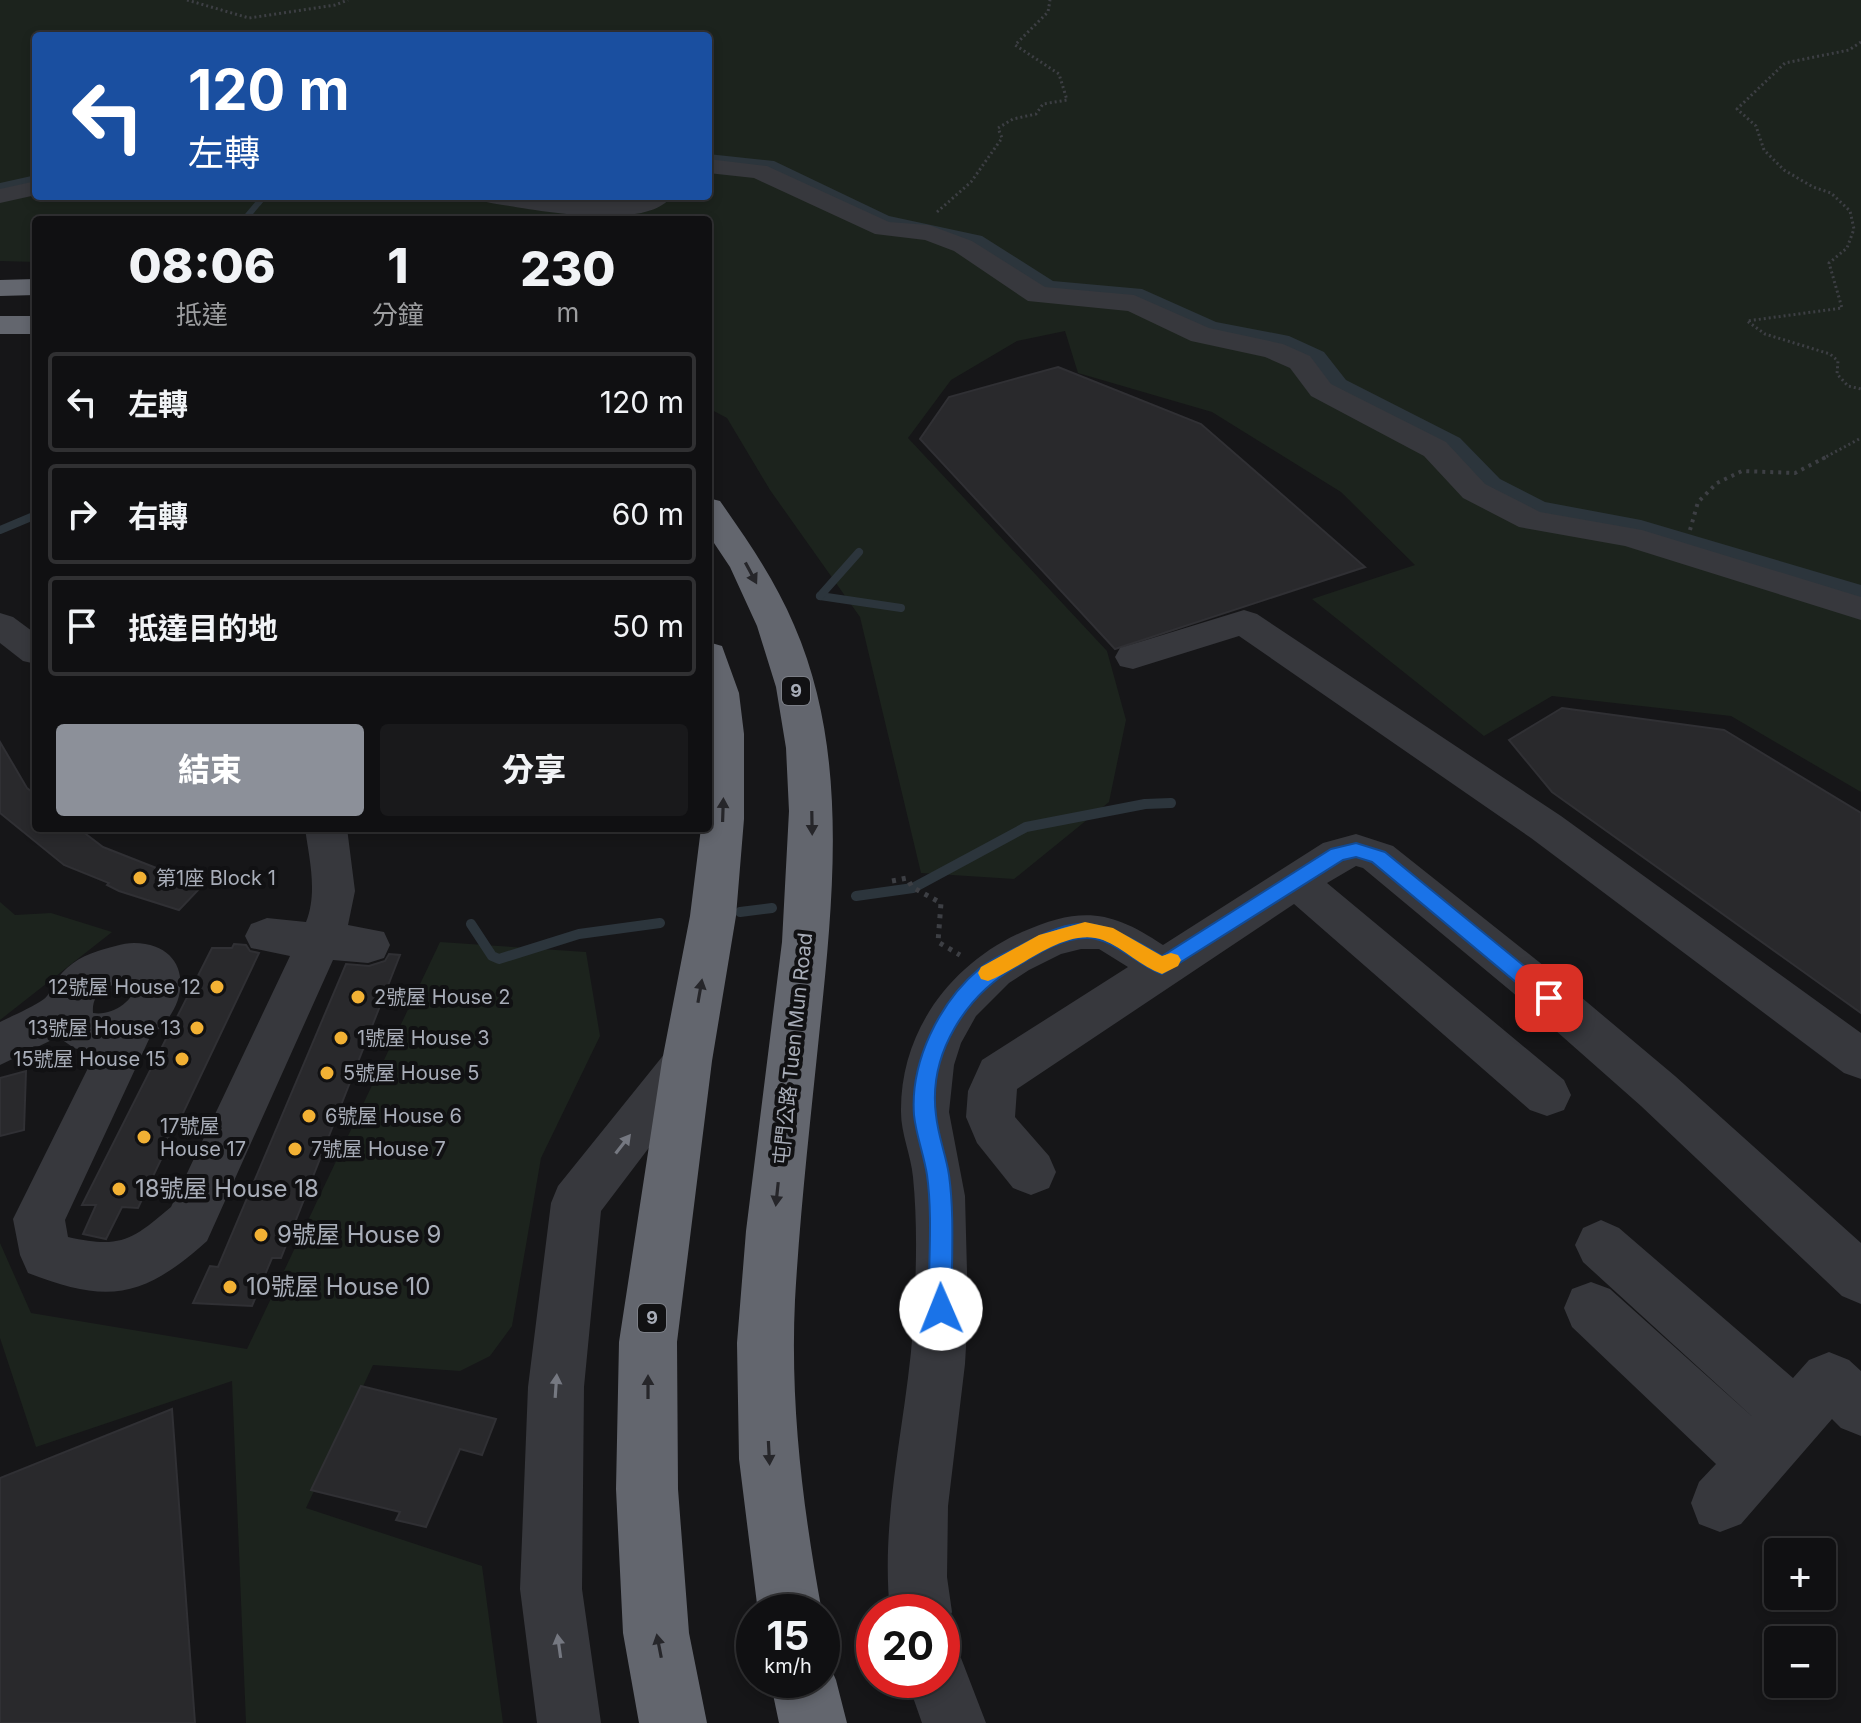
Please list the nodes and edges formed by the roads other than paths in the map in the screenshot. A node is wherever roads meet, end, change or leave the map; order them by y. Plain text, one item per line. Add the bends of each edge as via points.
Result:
1 (712, 166) edge
2 (32, 189) edge
3 (0, 196) edge
4 (528, 200) edge
5 (655, 200) edge
6 (32, 287) edge
7 (0, 288) edge
8 (0, 325) edge
9 (32, 325) edge
10 (712, 514) edge
11 (1861, 609) edge
12 (0, 625) edge
13 (32, 649) edge
14 (1133, 657) dead end
15 (712, 669) edge
16 (327, 832) edge
17 (1297, 882) junction
18 (267, 936) dead end
19 (320, 941) junction
20 (368, 945) dead end
21 (1162, 966) junction
22 (134, 1022) junction
23 (42, 1030) edge
24 (1861, 1059) edge
25 (687, 1061) junction
26 (1547, 1095) dead end
27 (1031, 1172) dead end
28 (1601, 1245) dead end
29 (1861, 1278) edge
30 (1591, 1308) dead end
31 (1861, 1408) edge
32 (1796, 1418) junction
33 (1756, 1462) junction
34 (1720, 1503) dead end
35 (787, 1594) edge
36 (919, 1594) edge
37 (807, 1698) edge
38 (945, 1698) edge
39 (569, 1723) edge
40 (673, 1723) edge
41 (813, 1723) edge
42 (954, 1723) edge

1 - 11 lane via 759,171 884,229 929,233 963,246 1038,295 1134,303 1201,335 1273,350 1300,362 1321,390 1435,449 1474,491 1531,520 1630,537
2 - 3 lane
4 - 5 lane via 611,209
6 - 7 highway
8 - 9 highway
10 -> 35 highway, 屯門公路 Tuen Mun Road / 9 via 745,560 782,643 802,719 812,801 811,894 767,1308 770,1471
12 - 13 lane
14 - 24 lane via 1244,622 1546,827
25 -> 15 highway, 9 via 713,916 723,819 724,734
16 - 19 lane via 334,891
17 - 21 lane via 1234,906
17 - 26 lane
17 - 29 lane via 1338,854 1356,850 1378,857 1658,1091
18 - 19 lane
19 - 20 lane
19 - 22 lane via 189,1224 131,1266 85,1269 46,1255 39,1219
21 - 27 lane via 999,1075 988,1103 990,1124
21 - 36 lane via 1106,933 1085,930 1045,941 989,972 970,989 938,1038 926,1074 925,1114 938,1176 941,1309 914,1545
22 - 23 lane via 102,1034 76,1028
22 - 23 lane via 156,1001 160,978 145,963 118,962 89,975
39 -> 25 lane via 551,1589 556,1387 576,1203
40 -> 25 highway, 9 via 656,1633 647,1489 648,1342
28 - 32 lane
30 - 33 lane
31 - 32 lane via 1829,1380
32 - 33 lane
33 - 34 lane
37 - 41 highway
38 - 42 lane

